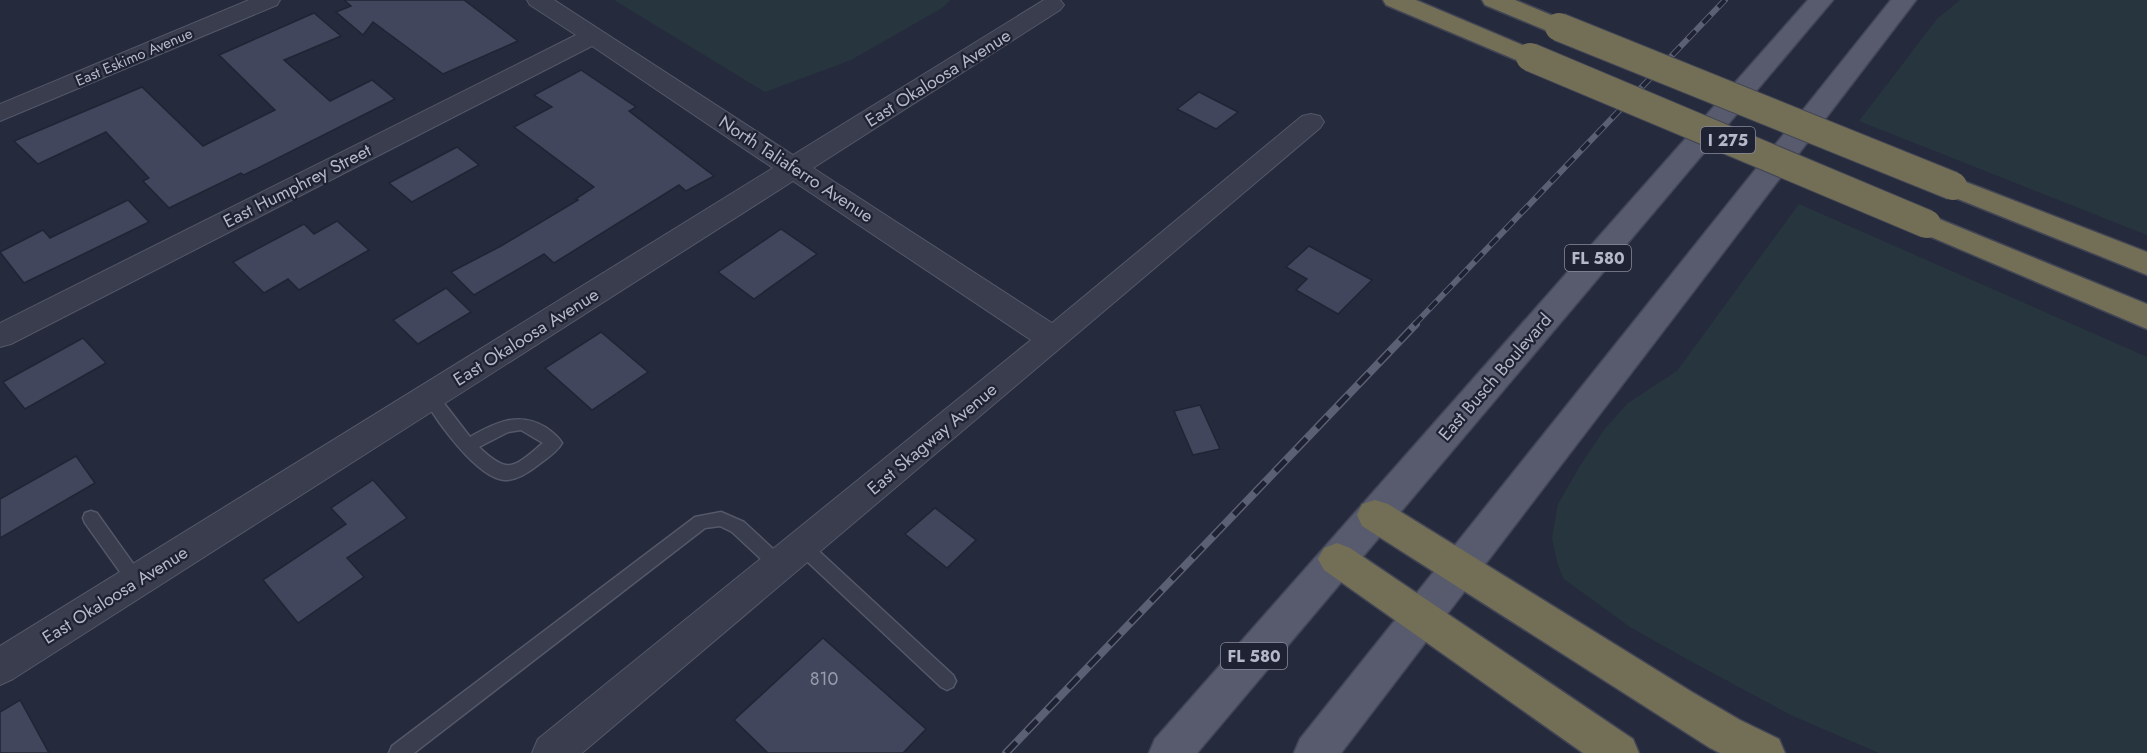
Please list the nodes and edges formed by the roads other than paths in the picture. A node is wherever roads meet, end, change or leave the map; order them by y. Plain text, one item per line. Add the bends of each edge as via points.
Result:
1 (268, 0) edge
2 (538, 0) edge
3 (1395, 0) edge
4 (1494, 0) edge
5 (1821, 0) edge
6 (1904, 0) edge
7 (1052, 5) dead end
8 (593, 36) junction
9 (0, 113) edge
10 (1311, 122) dead end
11 (795, 168) junction
12 (2147, 264) edge
13 (2147, 317) edge
14 (0, 336) edge
15 (1053, 339) junction
16 (431, 397) junction
17 (469, 445) junction
18 (1375, 515) junction
19 (91, 518) dead end
20 (791, 556) junction
21 (1337, 559) junction
22 (1458, 568) junction
23 (136, 581) junction
24 (1421, 616) junction
25 (0, 667) edge
26 (946, 681) dead end
27 (399, 753) edge
28 (552, 753) edge
29 (1170, 753) edge
30 (1315, 753) edge
31 (1618, 753) edge
32 (1764, 753) edge

1 - 9 street, East Eskimo Avenue
2 - 8 street, North Taliaferro Avenue
3 - 13 highway, I 275, bridge
4 - 12 highway, I 275, bridge
5 - 18 main road, East Busch Boulevard / FL 580
6 - 22 main road
7 - 11 street, East Okaloosa Avenue
8 - 11 street, North Taliaferro Avenue
8 - 14 street, East Humphrey Street
10 - 15 street, East Skagway Avenue
11 - 15 street, North Taliaferro Avenue
11 - 16 street, East Okaloosa Avenue
15 - 20 street, East Skagway Avenue
16 - 17 lane
16 - 23 street, East Okaloosa Avenue
17 - 17 lane via 489,468 504,474 524,467 554,442 523,422 512,423
18 - 21 main road, East Busch Boulevard / FL 580
18 - 22 highway
19 - 23 lane
20 - 26 lane
20 - 27 lane via 721,519 701,522
20 - 28 street, East Skagway Avenue
21 - 24 highway
21 - 29 main road, East Busch Boulevard / FL 580
22 - 24 main road
22 - 32 highway via 1678,706
23 - 25 street, East Okaloosa Avenue
24 - 30 main road
24 - 31 highway

